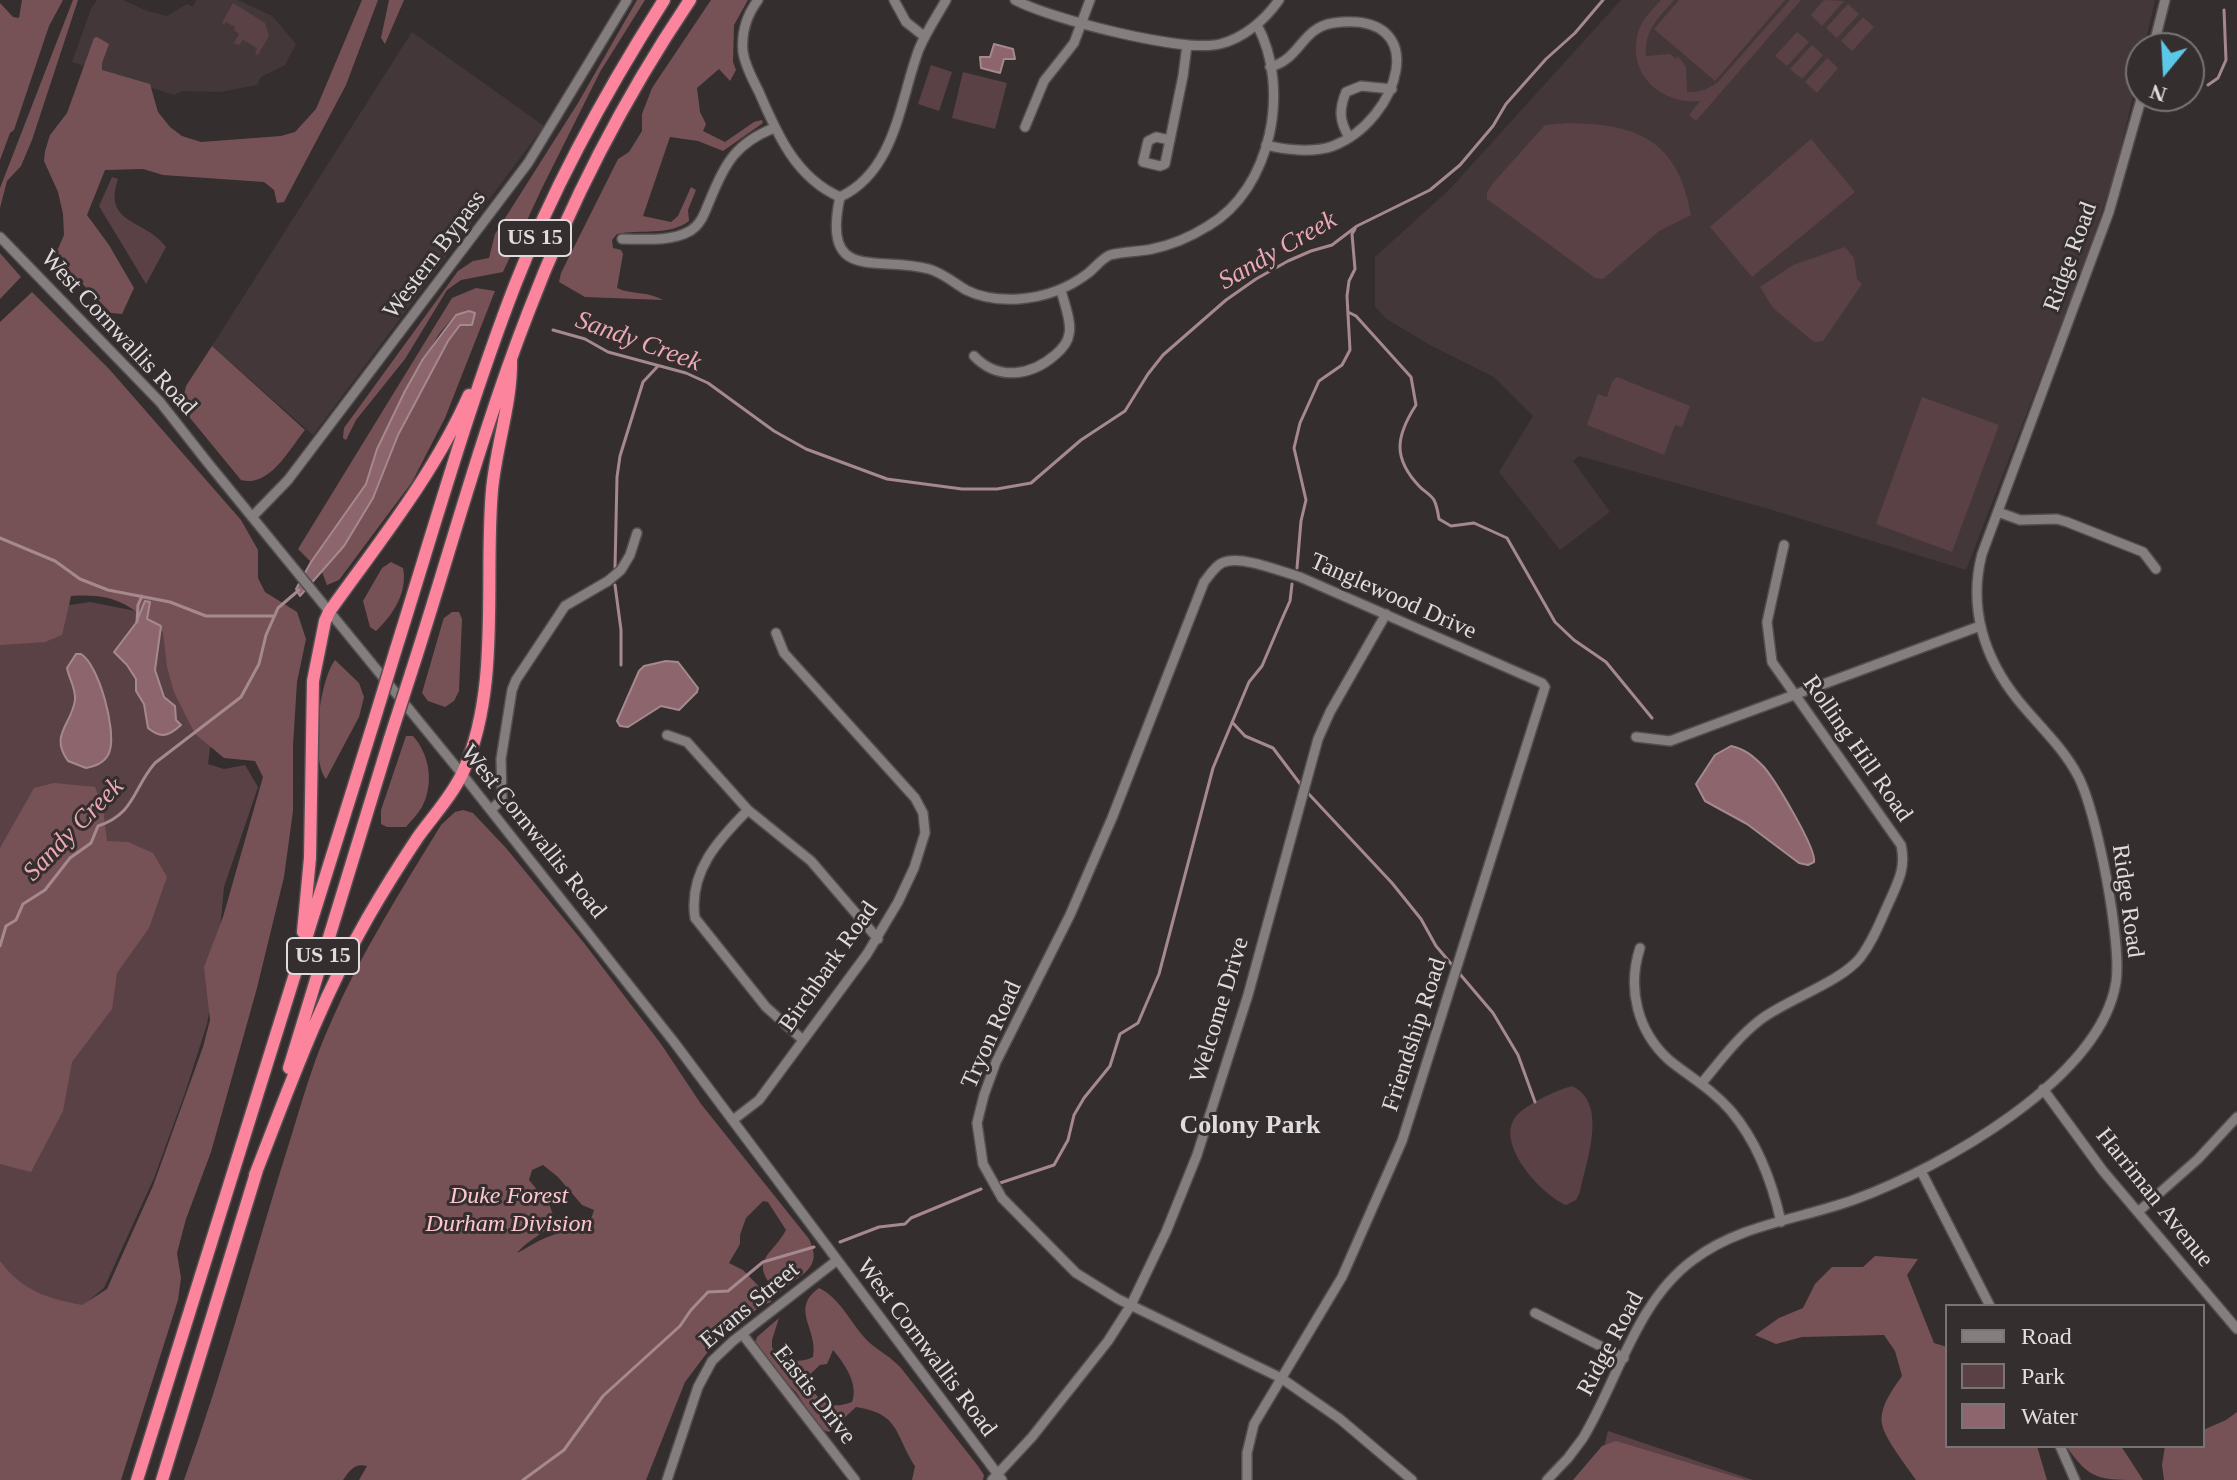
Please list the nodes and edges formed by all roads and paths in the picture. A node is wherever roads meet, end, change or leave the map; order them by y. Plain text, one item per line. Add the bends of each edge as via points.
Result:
1 (627, 0) edge
2 (664, 0) edge
3 (690, 0) edge
4 (758, 0) edge
5 (894, 0) edge
6 (946, 0) edge
7 (1015, 0) edge
8 (1090, 0) edge
9 (1279, 0) edge
10 (2165, 0) edge
11 (1083, 22) junction
12 (1257, 25) junction
13 (2157, 32) edge
14 (925, 37) junction
15 (1187, 45) junction
16 (1270, 67) junction
17 (1392, 89) junction
18 (2137, 112) edge
19 (1025, 127) dead end
20 (774, 128) junction
21 (1349, 137) junction
22 (1170, 140) dead end
23 (1266, 145) junction
24 (840, 197) junction
25 (0, 237) edge
26 (622, 239) dead end
27 (1061, 290) junction
28 (500, 325) junction
29 (974, 356) dead end
30 (511, 359) junction
31 (1998, 512) junction
32 (252, 517) junction
33 (637, 533) dead end
34 (1784, 545) dead end
35 (1220, 563) joint
36 (2156, 569) dead end
37 (329, 612) junction
38 (1386, 614) junction
39 (1980, 626) junction
40 (776, 633) dead end
41 (1545, 687) joint
42 (1794, 696) junction
43 (667, 735) dead end
44 (1636, 737) dead end
45 (462, 774) junction
46 (491, 810) junction
47 (748, 810) junction
48 (878, 939) junction
49 (1640, 948) dead end
50 (302, 952) junction
51 (803, 1040) junction
52 (1702, 1083) junction
53 (2043, 1089) junction
54 (2237, 1117) edge
55 (733, 1120) junction
56 (1921, 1171) junction
57 (255, 1175) junction
58 (2138, 1212) junction
59 (1781, 1222) junction
60 (836, 1261) junction
61 (1989, 1304) edge
62 (1131, 1305) junction
63 (1535, 1313) dead end
64 (2237, 1329) edge
65 (743, 1335) junction
66 (1624, 1358) junction
67 (1281, 1378) junction
68 (2061, 1448) edge
69 (998, 1479) edge
70 (137, 1480) edge
71 (162, 1480) edge
72 (667, 1480) edge
73 (855, 1480) edge
74 (1247, 1480) edge
75 (1412, 1480) edge
76 (1547, 1480) edge
77 (2075, 1480) edge

1 - 32 street, Western Bypass via 528,163 288,480
2 - 28 highway, US 15 via 575,152
3 - 30 highway, US 15 via 590,170
4 - 20 street via 744,27 743,52
5 - 14 street via 906,22
6 - 14 street
7 - 11 street
8 - 11 street
9 - 12 street
10 - 13 street
11 - 15 street
11 - 19 street via 1074,43 1044,81
12 - 15 street via 1218,44
12 - 16 street
14 - 24 street via 890,141 860,183
15 - 22 street
16 - 17 street via 1289,59 1318,28 1363,23 1378,27 1393,46 1397,73
16 - 23 street via 1273,111
17 - 21 street via 1379,112
17 - 21 street via 1361,86 1346,92 1340,111
18 - 31 street, Ridge Road via 2109,212
20 - 24 street via 810,179
20 - 26 street via 738,149 702,220 690,231
21 - 23 street via 1323,149
23 - 27 street via 1251,181 1217,220 1162,247 1111,255
24 - 27 street via 835,232 843,250 857,261 930,269 987,297 1018,299
25 - 32 street, West Cornwallis Road via 160,402
27 - 29 street via 1068,339 1044,364 1025,373 1007,373 986,367
28 - 37 highway via 448,440
28 - 50 highway, US 15, bridge
30 - 45 highway via 491,504 483,704
30 - 57 highway, US 15, bridge
31 - 36 street via 2020,520 2067,522 2143,552
31 - 39 street, Ridge Road via 1976,580
32 - 37 street, West Cornwallis Road
33 - 46 street via 621,570 565,606 516,680 501,759 502,799
34 - 42 street, Rolling Hill Road via 1767,634 1772,662
35 - 38 street, Tanglewood Drive via 1278,570
35 - 62 street, Tryon Road via 1204,582 1112,818 1051,956 996,1062 977,1123 983,1164 1002,1198 1076,1273
37 - 45 street, West Cornwallis Road
37 - 50 highway via 313,681 310,858
38 - 41 street, Tanglewood Drive
38 - 62 street, Welcome Drive via 1318,739 1248,995 1197,1155
39 - 42 street
39 - 53 street, Ridge Road via 1999,674 2081,782 2097,836 2115,937 2117,978 2105,1019 2076,1058
40 - 48 street, Birchbark Road via 784,653 900,780 923,813 922,846
41 - 67 street, Friendship Road via 1402,1141 1342,1277
42 - 44 street via 1670,741
42 - 52 street, Rolling Hill Road via 1901,845 1902,872 1858,961 1760,1020
43 - 47 street via 687,742
45 - 46 street, West Cornwallis Road
45 - 57 highway via 401,862 342,964
46 - 55 street, West Cornwallis Road
47 - 48 street via 811,861
47 - 51 street via 708,855 692,903 695,918 766,1007
48 - 51 street, Birchbark Road
49 - 52 street via 1633,981 1645,1028 1669,1059
50 - 70 highway, US 15
51 - 55 street, Birchbark Road via 759,1100
52 - 59 street via 1732,1112 1759,1152
53 - 56 street, Ridge Road via 1982,1135
53 - 58 street, Harriman Avenue
54 - 58 street
55 - 60 street, West Cornwallis Road
56 - 59 street, Ridge Road via 1856,1199
56 - 61 street
57 - 71 highway, US 15
58 - 64 street, Harriman Avenue
59 - 66 street, Ridge Road via 1726,1239 1682,1269 1653,1303
60 - 65 street, Evans Street
60 - 69 street, West Cornwallis Road
62 - 67 street, Tryon Road
62 - 69 street, Welcome Drive
63 - 66 street
65 - 72 street, Evans Street via 707,1369
65 - 73 street, Eastis Drive
66 - 76 street, Ridge Road via 1583,1438
67 - 74 street, Friendship Road via 1251,1432
67 - 75 street, Tryon Road
68 - 77 street

